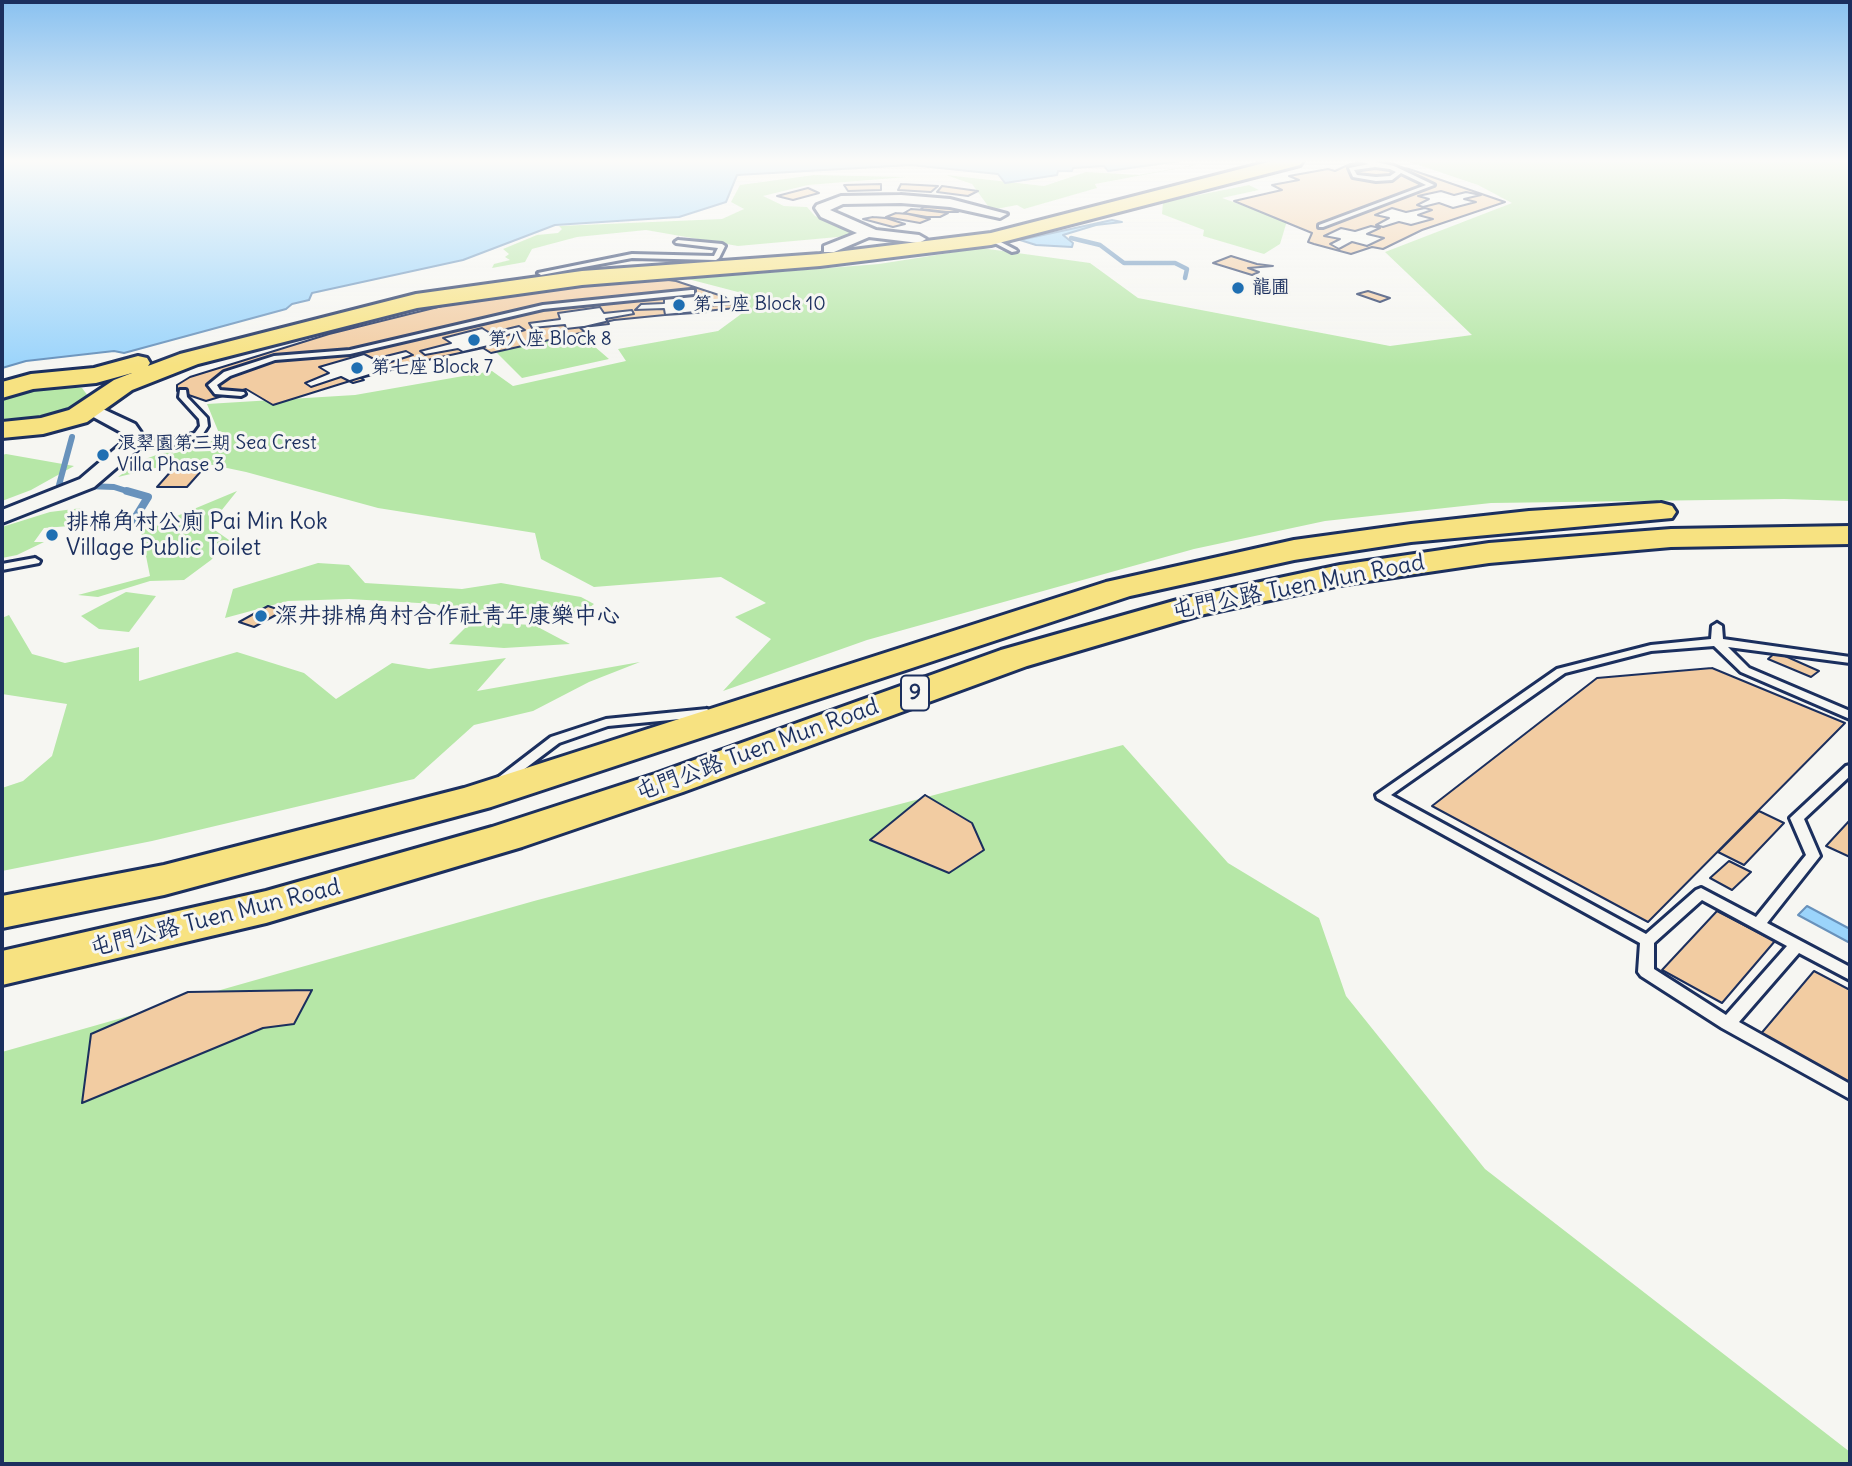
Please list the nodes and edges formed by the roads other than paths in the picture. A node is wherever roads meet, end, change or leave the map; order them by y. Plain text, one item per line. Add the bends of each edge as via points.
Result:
1 (970, 229) edge
2 (1028, 229) edge
3 (862, 230) joint
4 (919, 239) junction
5 (991, 239) junction
6 (678, 242) dead end
7 (829, 249) junction
8 (1014, 251) dead end
9 (716, 258) junction
10 (691, 292) dead end
11 (72, 378) junction
12 (2, 390) edge
13 (183, 392) dead end
14 (241, 394) dead end
15 (100, 402) junction
16 (3, 430) edge
17 (130, 446) junction
18 (99, 475) joint
19 (1850, 511) edge
20 (2, 517) edge
21 (1850, 535) edge
22 (35, 561) dead end
23 (2, 567) edge
24 (1717, 626) dead end
25 (1717, 642) junction
26 (1850, 660) edge
27 (1850, 715) edge
28 (1850, 769) edge
29 (2, 912) edge
30 (1758, 924) junction
31 (1647, 941) junction
32 (1797, 945) junction
33 (2, 968) edge
34 (1850, 974) edge
35 (1728, 1024) junction
36 (1850, 1092) edge

1 - 4 main road
2 - 5 main road
3 - 4 street
3 - 7 street via 860,238
4 - 7 main road
5 - 8 lane
5 - 15 main road via 820,260 570,279 416,301 189,359 141,377
6 - 9 lane via 722,246
7 - 9 main road
9 - 11 main road via 541,272 464,284 357,305
10 - 14 lane via 543,307 351,352 274,358 227,373 212,385 218,392
11 - 12 main road
11 - 15 main road via 106,388
13 - 17 lane via 203,418 198,435 177,442
15 - 16 main road via 43,426
15 - 17 street via 133,434
17 - 18 street
18 - 20 street via 71,491
19 - 29 main road, 屯門公路 Tuen Mun Road / 9 via 1691,511 1529,520 1294,550 1118,589 477,798 164,880
21 - 33 main road, 屯門公路 Tuen Mun Road / 9 via 1660,539 1489,553 1329,577 1193,606 1014,658 669,783 459,852 164,933
22 - 23 lane
24 - 25 lane
25 - 26 lane
25 - 27 lane via 1745,670
25 - 31 lane via 1651,648 1561,671 1382,795
28 - 30 lane via 1797,818 1813,856
30 - 31 lane via 1701,893
30 - 32 lane
31 - 35 lane via 1646,972
32 - 34 lane
32 - 35 lane
35 - 36 lane

